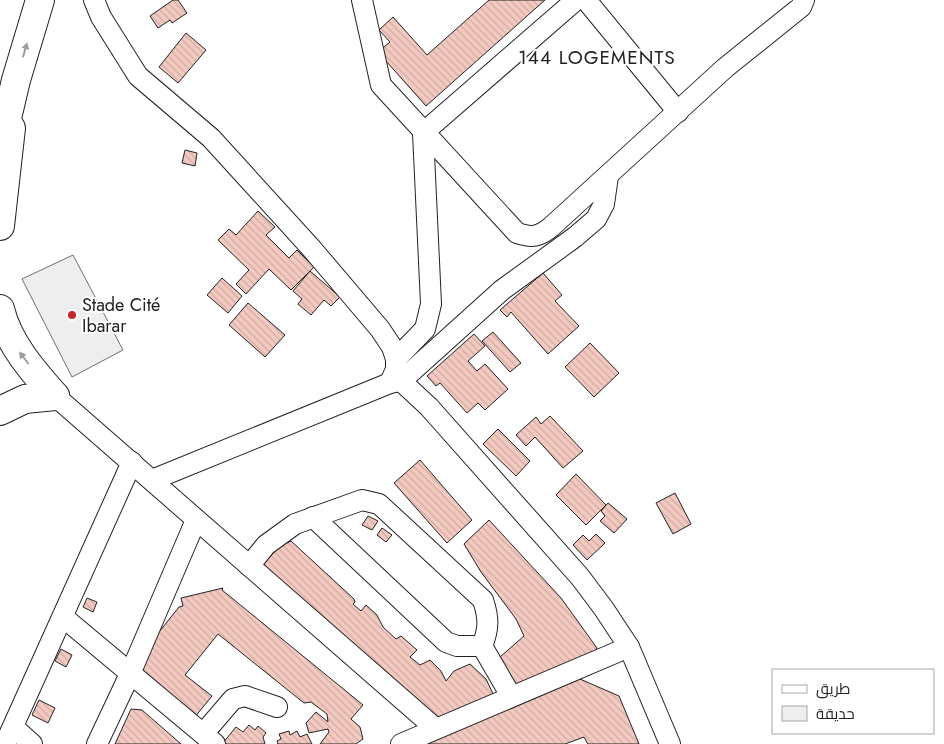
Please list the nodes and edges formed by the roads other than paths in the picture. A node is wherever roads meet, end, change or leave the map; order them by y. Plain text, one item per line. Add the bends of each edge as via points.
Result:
1 (40, 0) edge
2 (94, 0) edge
3 (362, 0) edge
4 (576, 0) edge
5 (586, 0) edge
6 (804, 0) edge
7 (16, 80) junction
8 (678, 112) junction
9 (423, 133) junction
10 (0, 148) edge
11 (608, 176) junction
12 (0, 226) edge
13 (0, 309) edge
14 (396, 359) junction
15 (396, 382) junction
16 (55, 396) junction
17 (0, 411) edge
18 (132, 462) junction
19 (152, 480) junction
20 (313, 517) junction
21 (196, 520) junction
22 (249, 566) junction
23 (63, 617) junction
24 (482, 646) junction
25 (629, 647) junction
26 (130, 674) junction
27 (511, 696) junction
28 (278, 707) dead end
29 (434, 728) junction
30 (9, 736) edge
31 (209, 739) edge
32 (32, 744) edge
33 (97, 744) edge
34 (401, 744) edge
35 (670, 744) edge

7 -> 1 highway
2 - 14 street via 138,76 211,138 255,185 380,329
3 - 9 street via 381,85
4 - 9 street
5 - 8 street
6 - 8 street via 801,7 725,68
7 - 10 highway
7 - 12 highway
8 - 11 street
9 - 11 street via 518,233 532,237 551,227
9 - 14 street via 432,304 425,329
11 - 15 street via 604,204 596,218 502,290
16 -> 13 highway via 18,350
14 - 15 street
15 - 19 street
15 - 25 street via 429,407 580,577
16 - 17 highway via 25,399
16 - 18 street
18 - 19 street
18 - 23 street
19 - 21 street
20 - 22 street via 295,524 266,545
20 - 24 street via 446,642 457,646
20 - 24 street via 362,500 380,504 483,600 489,616 488,632
21 - 22 street
21 - 26 street
22 - 29 street
23 - 26 street
23 - 30 street
24 - 27 street
25 - 27 street
25 - 35 street
26 - 31 street
26 - 33 street
27 - 29 street
28 - 31 street via 245,696 233,699
29 - 34 street
30 - 32 street

